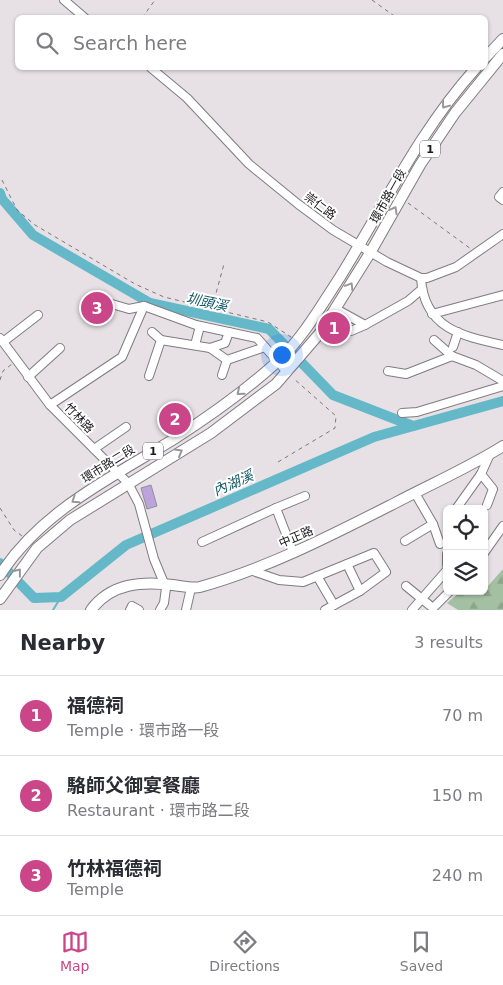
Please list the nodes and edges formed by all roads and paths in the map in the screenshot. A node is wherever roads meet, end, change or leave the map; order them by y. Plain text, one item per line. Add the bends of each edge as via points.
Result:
1 (64, 0) edge
2 (155, 0) edge
3 (372, 0) edge
4 (82, 15) edge
5 (144, 15) edge
6 (393, 15) edge
7 (503, 39) edge
8 (503, 54) edge
9 (488, 55) edge
10 (153, 70) edge
11 (474, 70) edge
12 (2, 180) dead end
13 (503, 192) edge
14 (401, 198) junction
15 (503, 200) edge
16 (503, 234) edge
17 (360, 245) junction
18 (475, 251) junction
19 (370, 253) junction
20 (224, 264) dead end
21 (421, 278) junction
22 (422, 289) junction
23 (503, 295) edge
24 (106, 302) dead end
25 (144, 306) junction
26 (212, 309) junction
27 (336, 309) junction
28 (432, 314) junction
29 (38, 315) dead end
30 (365, 325) junction
31 (200, 326) junction
32 (351, 331) dead end
33 (152, 332) dead end
34 (229, 332) junction
35 (458, 332) junction
36 (2, 340) edge
37 (161, 340) junction
38 (434, 340) dead end
39 (295, 341) junction
40 (195, 345) junction
41 (503, 345) edge
42 (265, 347) junction
43 (60, 348) dead end
44 (210, 348) junction
45 (452, 352) junction
46 (16, 360) junction
47 (227, 360) junction
48 (278, 361) junction
49 (388, 371) dead end
50 (286, 372) junction
51 (222, 375) dead end
52 (149, 376) dead end
53 (28, 377) junction
54 (0, 380) edge
55 (503, 381) edge
56 (503, 386) edge
57 (50, 404) junction
58 (402, 413) dead end
59 (126, 427) dead end
60 (503, 446) edge
61 (94, 449) junction
62 (490, 454) junction
63 (278, 462) dead end
64 (118, 472) junction
65 (481, 474) junction
66 (128, 483) junction
67 (415, 493) junction
68 (305, 496) dead end
69 (459, 505) edge
70 (487, 505) dead end
71 (0, 508) edge
72 (276, 508) junction
73 (433, 524) junction
74 (503, 526) edge
75 (27, 540) junction
76 (405, 541) dead end
77 (202, 542) dead end
78 (440, 544) dead end
79 (486, 550) edge
80 (293, 552) junction
81 (346, 564) junction
82 (249, 570) junction
83 (443, 574) edge
84 (0, 575) edge
85 (317, 576) junction
86 (163, 584) junction
87 (406, 586) dead end
88 (191, 588) junction
89 (360, 591) junction
90 (446, 595) edge
91 (0, 598) edge
92 (421, 599) junction
93 (334, 605) junction
94 (91, 610) edge
95 (130, 610) edge
96 (139, 610) edge
97 (160, 610) edge
98 (186, 610) edge
99 (325, 610) edge
100 (412, 610) edge

1 - 4 street
2 - 5 path
3 - 6 path
7 - 9 main road
8 - 14 main road, 環市路一段 / 1 via 455,113
10 - 17 street, 崇仁路 via 187,98 249,164 333,230
11 -> 17 main road, 環市路一段 / 1 via 443,107 411,155
12 - 26 path via 17,210 35,225 135,284
13 - 15 street via 499,197
14 - 18 path
19 -> 14 main road, 環市路一段 / 1
16 - 18 street
17 - 19 street, 崇仁路
17 - 39 main road, 1
18 - 21 street via 456,267
19 - 21 street, 崇仁路
27 -> 19 main road, 環市路一段 / 1
20 - 26 path
21 - 22 street
22 - 28 street
22 - 30 street via 408,302
23 - 28 street
24 - 25 street via 129,309
25 - 31 street
25 - 57 street via 122,357
26 - 39 path via 268,322
27 - 30 street
27 - 50 main road, 環市路一段 / 1
28 - 35 street via 443,326
29 - 36 street
30 - 32 street
31 - 34 street
31 - 40 street
33 - 37 street
34 - 42 street via 257,338
34 - 44 street via 225,343
35 - 41 street
35 - 45 street
36 - 46 street, 竹林路
37 - 40 street
37 - 52 street
38 - 45 street
39 - 48 main road, 1
40 - 44 street
42 - 47 street
42 - 48 street
43 - 53 street
44 - 47 street
45 - 49 street via 406,374
45 - 55 street
46 - 53 street, 竹林路
46 - 54 path via 3,371
47 - 51 street
48 - 50 street
48 -> 64 main road, 環市路二段 / 1 via 204,420
50 - 63 path via 321,401 336,416 336,422 335,428
66 -> 50 main road, 1 via 211,433 276,384
53 - 57 street, 竹林路
56 - 58 street via 417,412
57 - 61 street, 竹林路
59 - 61 street
60 - 62 main road, 中正路
61 - 64 street, 竹林路
62 - 65 street
62 - 67 main road, 中正路
64 - 66 street, 竹林路
64 -> 75 main road, 環市路二段 / 1 via 69,503
65 - 69 street
65 - 70 street via 494,489
66 - 86 street, 竹林路 via 142,514
91 -> 66 main road, 1 via 38,548 70,520
67 - 73 street
67 - 80 main road, 中正路
68 - 72 street
71 - 75 path via 14,530
72 - 77 street
72 - 80 street
73 - 76 street
73 - 78 street
74 - 79 street
75 - 84 main road, 1
80 - 82 main road, 中正路
81 - 85 street
81 - 89 street
81 - 89 street via 374,553 386,572
82 - 85 street via 303,582
82 - 88 main road, 中正路
83 - 92 street
85 - 93 street
86 - 88 main road, 中正路
86 - 94 main road, 中正路 via 126,585 104,597
86 - 97 street via 166,588
87 - 92 street
88 - 98 street
89 - 93 street
90 - 92 street via 433,608
92 - 100 street
93 - 99 street
95 - 96 street via 132,606

